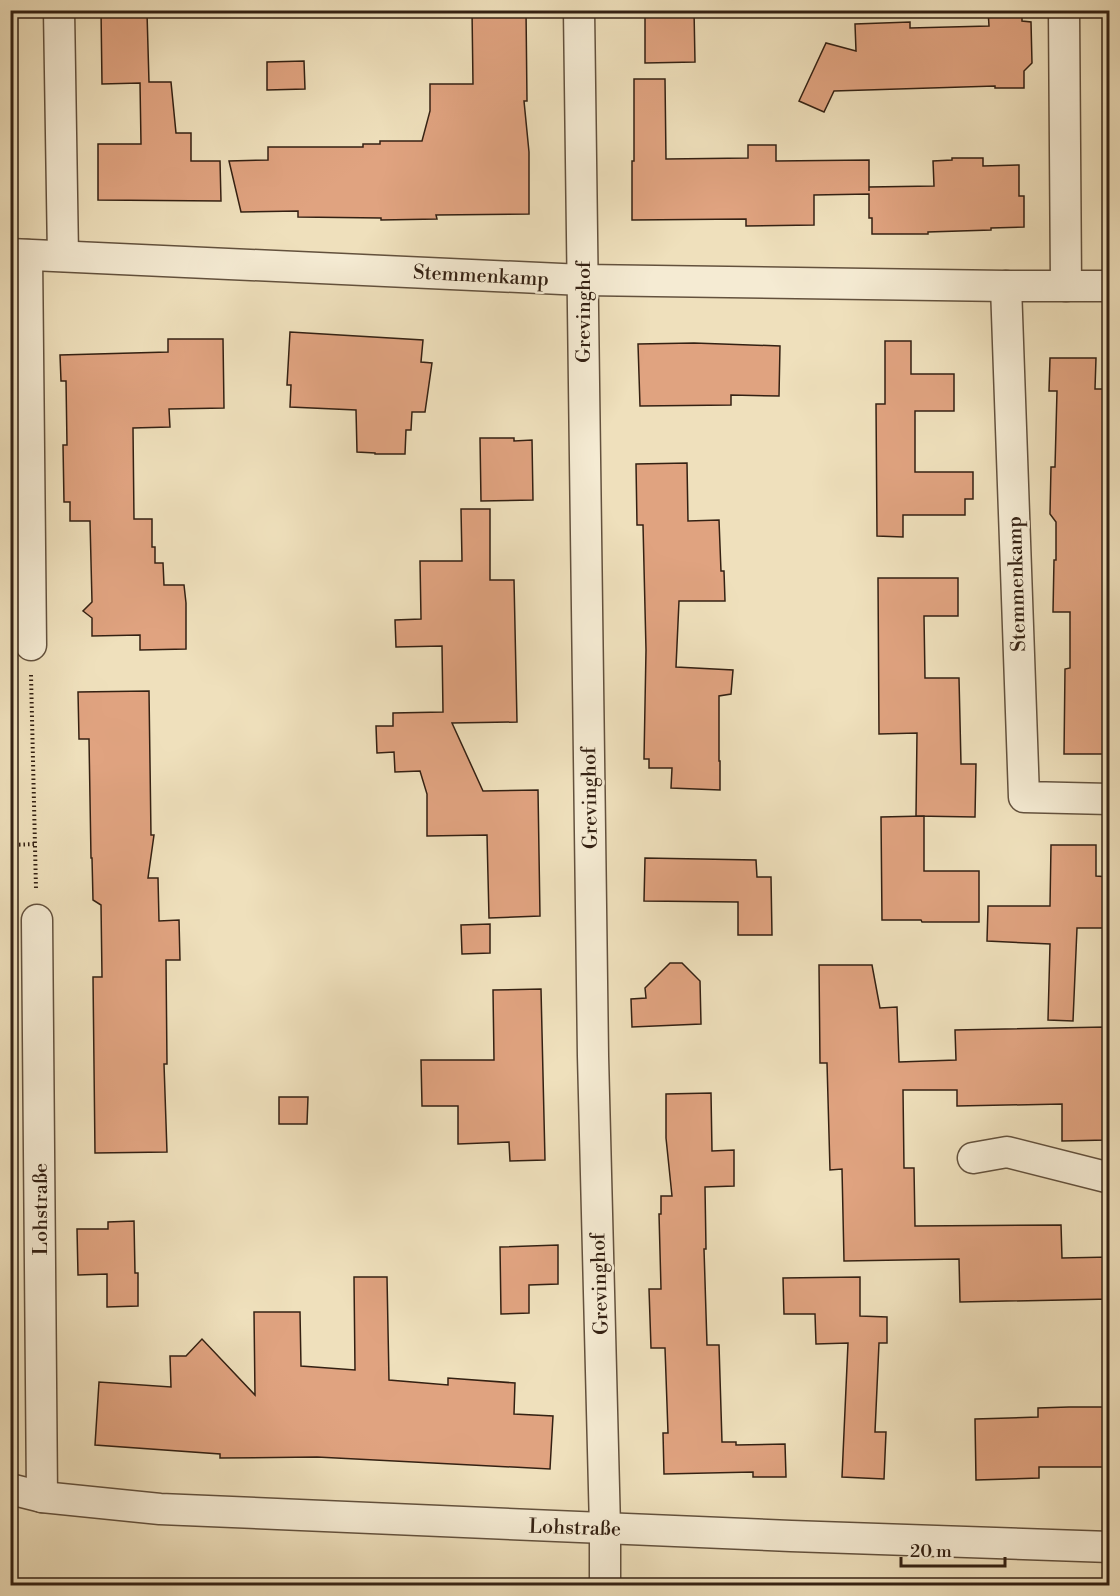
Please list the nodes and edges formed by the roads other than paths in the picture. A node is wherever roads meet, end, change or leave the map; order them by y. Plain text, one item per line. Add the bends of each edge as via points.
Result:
1 (59, 10) edge
2 (579, 10) edge
3 (1064, 10) edge
4 (19, 254) edge
5 (63, 256) junction
6 (583, 280) junction
7 (1006, 286) junction
8 (1066, 286) junction
9 (1110, 286) edge
10 (31, 645) road end
11 (1110, 799) edge
12 (37, 920) road end
13 (973, 1158) dead end
14 (1110, 1178) edge
15 (10, 1489) edge
16 (42, 1497) junction
17 (605, 1528) junction
18 (1110, 1547) edge
19 (605, 1586) edge

1 - 5 street
2 - 6 street, Grevinghof
3 - 8 street
4 - 5 street, Stemmenkamp
4 - 10 street, Stemmenkamp
5 - 6 street, Stemmenkamp
6 - 7 street, Stemmenkamp
6 - 17 street, Grevinghof via 593,1056
7 - 8 street, Stemmenkamp
7 - 11 street, Stemmenkamp via 1024,796
8 - 9 street, Stemmenkamp
12 - 16 street, Lohstraße
13 - 14 street via 1007,1152
15 - 16 street, Lohstraße
16 - 17 street, Lohstraße via 160,1509
17 - 18 street, Lohstraße
17 - 19 street, Grevinghof

